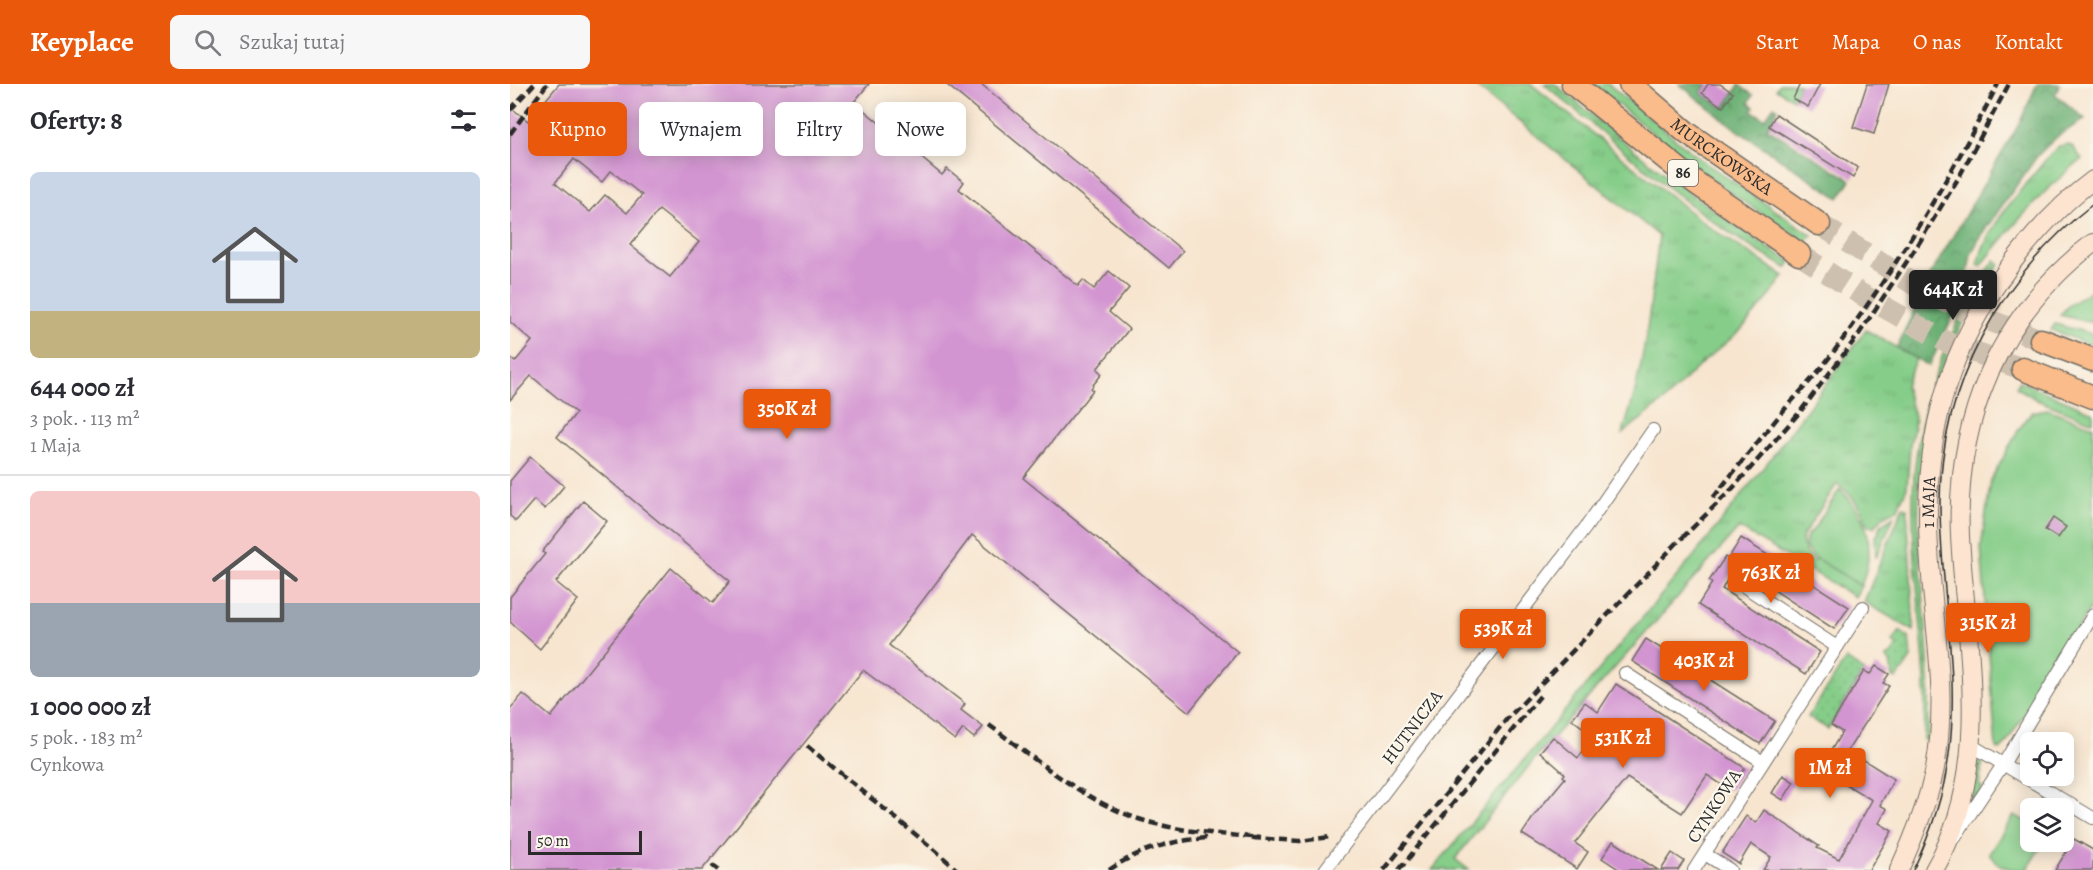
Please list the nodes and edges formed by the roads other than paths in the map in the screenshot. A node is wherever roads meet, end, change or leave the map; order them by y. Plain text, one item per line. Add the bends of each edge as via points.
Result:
1 (1574, 84) edge
2 (1630, 84) edge
3 (2093, 180) edge
4 (1819, 224) tunnel mouth
5 (2093, 243) edge
6 (1799, 254) tunnel mouth
7 (2041, 340) tunnel mouth
8 (2093, 360) edge
9 (2023, 369) tunnel mouth
10 (2093, 397) edge
11 (1653, 430) dead end
12 (1745, 587) dead end
13 (1863, 607) dead end
14 (2093, 615) edge
15 (1837, 647) junction
16 (1626, 673) dead end
17 (1971, 745) junction
18 (1763, 762) junction
19 (2004, 763) junction
20 (2093, 818) edge
21 (1705, 854) junction
22 (1937, 864) edge
23 (1325, 870) edge
24 (1694, 870) edge
25 (1730, 870) edge
26 (1899, 870) edge

1 - 6 highway, MURCKOWSKA / 86 via 1696,183
2 - 4 highway, MURCKOWSKA / 86 via 1687,134
3 - 26 street, 1 MAJA via 2051,218 2002,276 1967,332 1943,396 1932,449 1928,504 1940,692 1938,744 1928,797
5 - 17 street, 1 MAJA via 2055,276 2017,322 1990,368 1971,420 1960,516 1970,653
7 - 8 highway
9 - 10 highway
11 - 23 street, HUTNICZA via 1586,527
12 - 15 street
13 - 15 street, CYNKOWA
14 - 19 street, 1 MAJA
15 - 18 street, CYNKOWA
16 - 18 street, CYNKOWA
17 - 19 street
17 - 22 street, 1 MAJA via 1960,806
18 - 21 street, CYNKOWA
19 - 20 street
19 - 22 street, 1 MAJA
21 - 24 street, CYNKOWA
21 - 25 street

